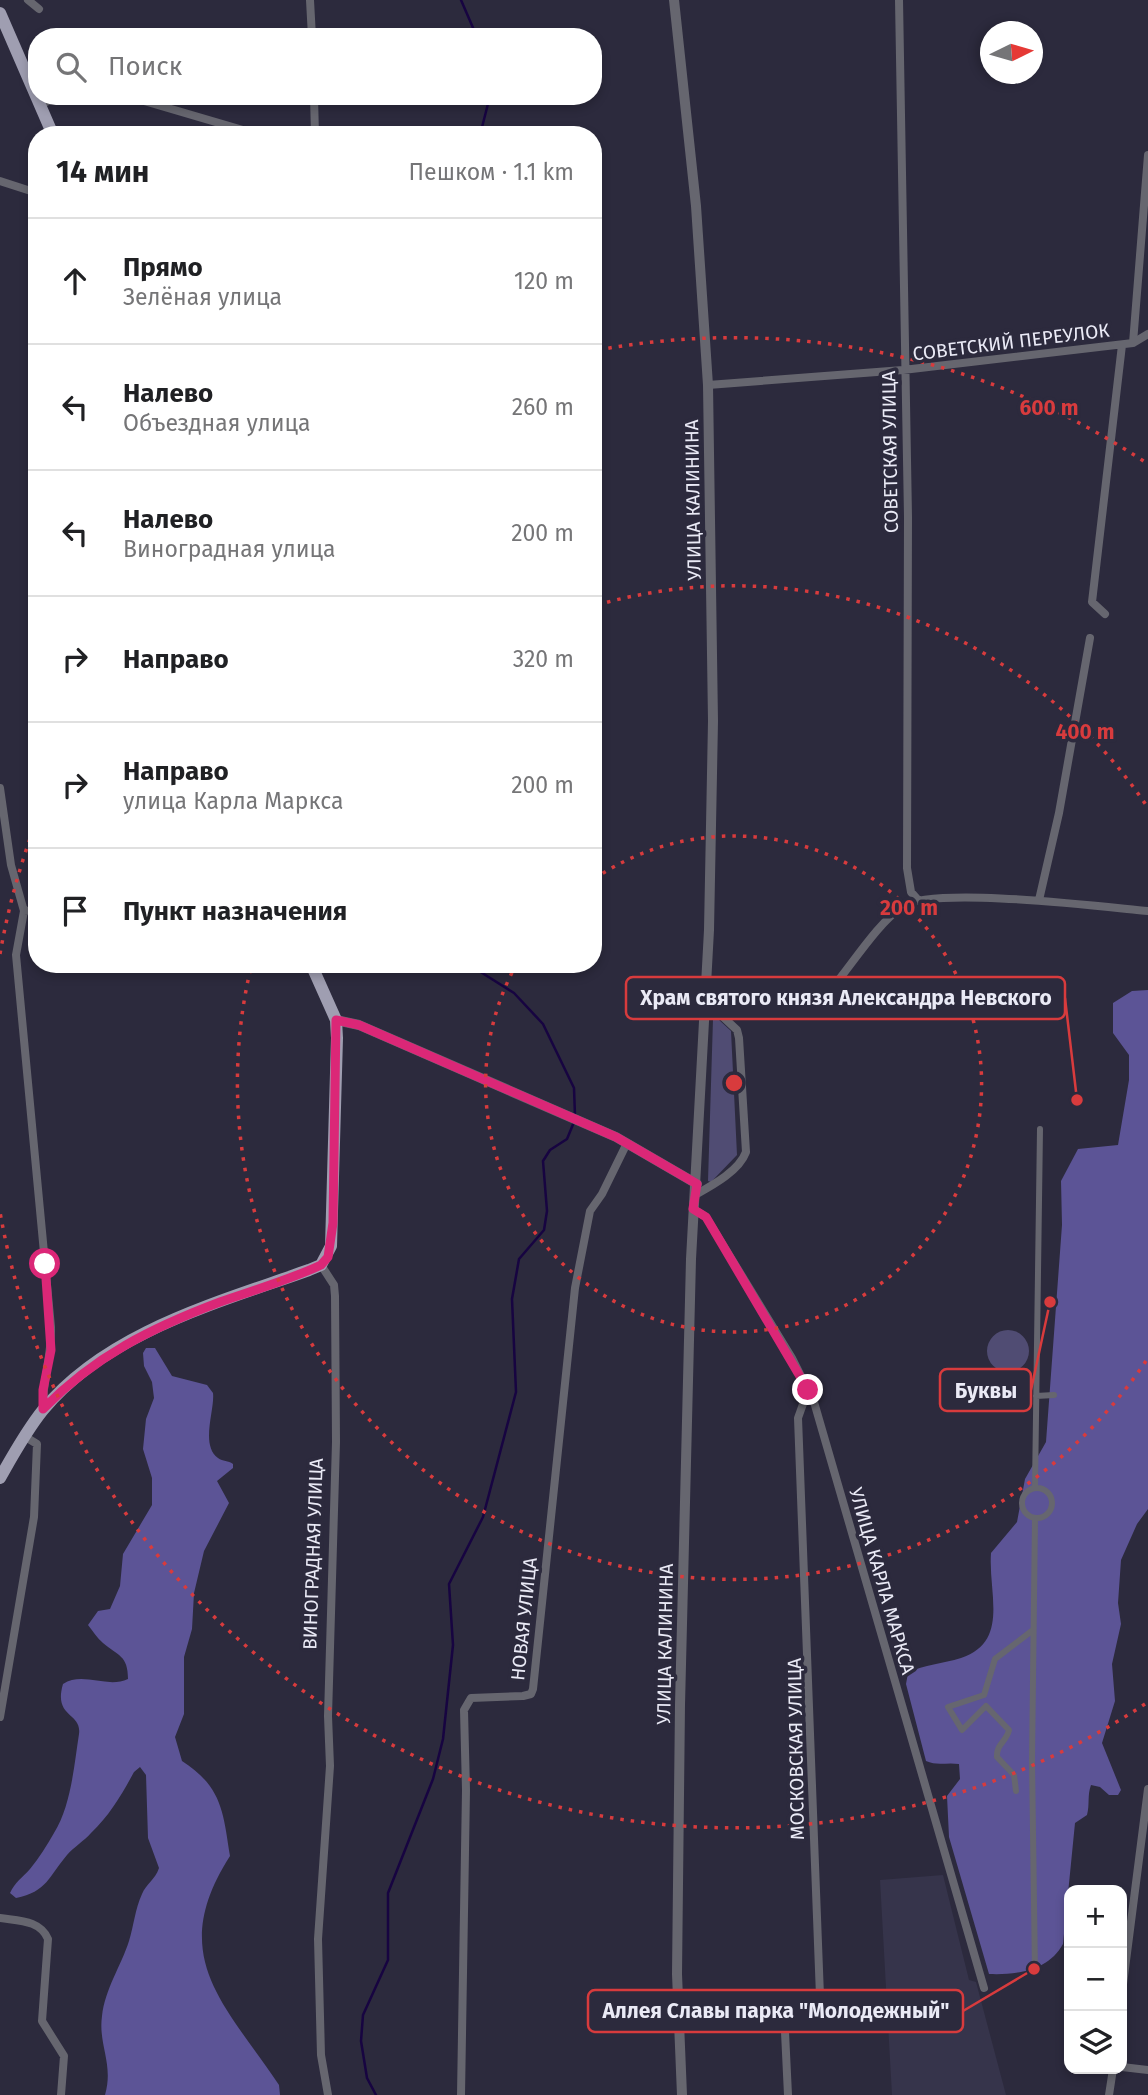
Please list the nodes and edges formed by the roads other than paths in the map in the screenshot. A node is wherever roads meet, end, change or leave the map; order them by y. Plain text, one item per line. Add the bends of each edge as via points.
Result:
1 (27, 0) edge
2 (310, 0) edge
3 (674, 0) edge
4 (899, 0) edge
5 (39, 9) dead end
6 (0, 13) edge
7 (312, 28) edge
8 (28, 77) edge
9 (40, 105) edge
10 (158, 105) edge
11 (314, 105) edge
12 (49, 126) edge
13 (229, 126) edge
14 (315, 126) edge
15 (1148, 155) edge
16 (0, 181) edge
17 (28, 190) edge
18 (1148, 334) edge
19 (1133, 343) junction
20 (1122, 345) junction
21 (903, 370) junction
22 (708, 385) junction
23 (1105, 614) dead end
24 (1090, 638) dead end
25 (0, 788) edge
26 (918, 900) junction
27 (1039, 900) junction
28 (28, 910) edge
29 (24, 911) junction
30 (1148, 911) edge
31 (315, 973) edge
32 (705, 1001) junction
33 (336, 1020) junction
34 (1040, 1129) dead end
35 (627, 1143) junction
36 (696, 1189) junction
37 (693, 1209) junction
38 (321, 1265) junction
39 (1030, 1278) dead end
40 (1038, 1278) junction
41 (1029, 1352) dead end
42 (1037, 1352) junction
43 (808, 1390) junction
44 (1054, 1395) dead end
45 (1036, 1396) junction
46 (43, 1409) junction
47 (24, 1436) junction
48 (0, 1478) edge
49 (1035, 1488) junction
50 (1035, 1518) junction
51 (1033, 1630) junction
52 (0, 1717) edge
53 (1148, 1789) edge
54 (1016, 1791) dead end
55 (0, 1918) edge
56 (1127, 1953) edge
57 (1035, 1972) dead end
58 (984, 1988) dead end
59 (1127, 2068) edge
60 (1148, 2070) edge
61 (1112, 2074) edge
62 (61, 2095) edge
63 (328, 2095) edge
64 (461, 2095) edge
65 (682, 2095) edge
66 (788, 2095) edge
67 (1109, 2095) edge

1 - 5 street
2 - 7 street
3 - 22 street, УЛИЦА КАЛИНИНА via 696,206
4 - 21 street, СОВЕТСКАЯ УЛИЦА
6 - 8 main road
9 - 12 main road
10 - 13 street
11 - 14 street
15 - 19 street
16 - 17 street
18 - 19 street, СОВЕТСКИЙ ПЕРЕУЛОК
19 - 20 street, СОВЕТСКИЙ ПЕРЕУЛОК
20 - 21 street, СОВЕТСКИЙ ПЕРЕУЛОК
20 - 23 street via 1092,602
21 - 22 street, СОВЕТСКИЙ ПЕРЕУЛОК
21 - 26 street, СОВЕТСКАЯ УЛИЦА via 908,517 907,868 911,892
22 - 32 street, УЛИЦА КАЛИНИНА via 713,721
24 - 27 street
25 - 29 street via 11,864
26 - 27 street
26 - 32 street via 892,915 833,987 821,995
27 - 30 street
28 - 29 street
29 - 46 street via 16,955 51,1328
31 - 33 main road
32 - 36 street, УЛИЦА КАЛИНИНА
32 - 36 street via 737,1030 746,1152 743,1161 713,1185
33 - 35 street via 359,1025
33 - 38 main road via 333,1223 328,1257
34 - 40 street
35 - 36 street
35 - 64 street, НОВАЯ УЛИЦА via 585,1225 533,1689 523,1696 471,1698 464,1710 467,1790
36 - 37 street, УЛИЦА КАЛИНИНА
37 - 43 street, УЛИЦА КАРЛА МАРКСА via 706,1217
37 - 65 street, УЛИЦА КАЛИНИНА via 677,1886
38 - 46 main road via 158,1327 106,1355
38 - 63 street, ВИНОГРАДНАЯ УЛИЦА via 334,1285 335,1296 330,1766 318,1939 321,2055
39 - 40 street
40 - 42 street
41 - 42 street
42 - 45 street
43 - 58 street, УЛИЦА КАРЛА МАРКСА
43 - 66 street, МОСКОВСКАЯ УЛИЦА via 798,1418 820,1996 788,2023 785,2032
44 - 45 street
45 - 49 street
46 - 47 main road
47 - 48 main road
47 - 52 street via 37,1444 35,1506
49 - 50 street via 1022,1502 1025,1512
49 - 50 street via 1052,1500 1048,1514
50 - 51 street
51 - 54 street via 995,1659 984,1695 948,1707 962,1730 986,1706 1002,1721 1009,1730 997,1756 1014,1775
51 - 57 street
53 - 56 street
55 - 62 street via 38,1925 48,1939 42,2021 64,2056
59 - 60 street
61 - 67 street

